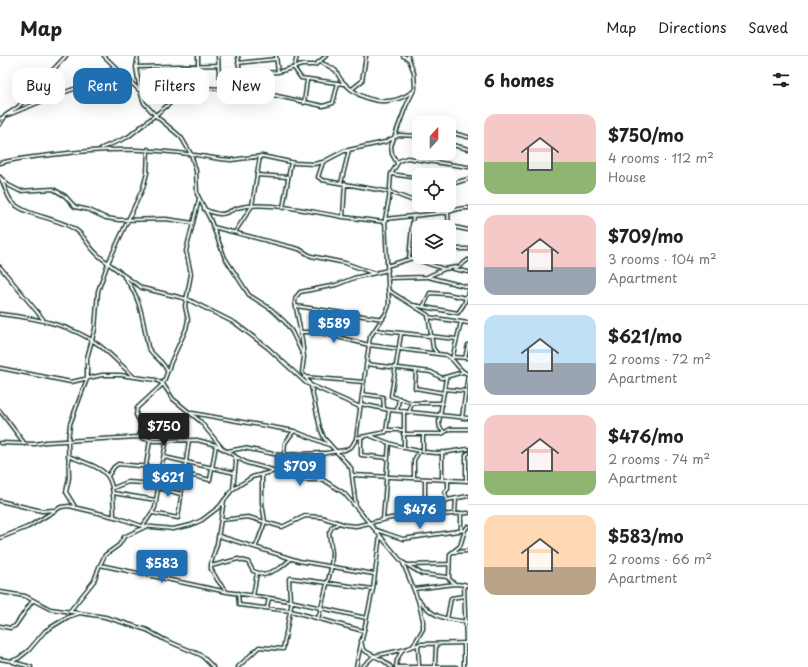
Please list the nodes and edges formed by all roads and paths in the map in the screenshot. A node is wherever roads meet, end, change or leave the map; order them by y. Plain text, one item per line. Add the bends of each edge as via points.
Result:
1 (66, 56) edge
2 (104, 56) edge
3 (138, 56) edge
4 (198, 56) edge
5 (218, 56) edge
6 (238, 56) edge
7 (297, 56) edge
8 (326, 56) edge
9 (366, 56) edge
10 (403, 56) edge
11 (276, 57) edge
12 (409, 57) edge
13 (320, 62) junction
14 (238, 63) junction
15 (198, 65) junction
16 (218, 65) joint
17 (115, 66) junction
18 (136, 67) junction
19 (239, 68) edge
20 (294, 68) junction
21 (275, 72) edge
22 (278, 72) junction
23 (307, 80) junction
24 (338, 83) junction
25 (345, 84) junction
26 (139, 86) joint
27 (352, 89) junction
28 (140, 91) joint
29 (413, 92) junction
30 (275, 96) edge
31 (304, 103) junction
32 (145, 104) edge
33 (168, 104) edge
34 (154, 115) junction
35 (6, 116) junction
36 (0, 119) edge
37 (0, 124) edge
38 (456, 134) edge
39 (412, 135) edge
40 (395, 137) junction
41 (468, 137) edge
42 (456, 146) edge
43 (148, 149) junction
44 (99, 150) junction
45 (348, 150) junction
46 (468, 150) edge
47 (191, 154) junction
48 (260, 156) junction
49 (291, 162) junction
50 (323, 162) junction
51 (0, 163) edge
52 (397, 163) junction
53 (468, 167) edge
54 (391, 174) junction
55 (257, 175) junction
56 (288, 177) junction
57 (412, 177) edge
58 (0, 178) edge
59 (468, 179) edge
60 (341, 183) junction
61 (345, 183) junction
62 (456, 183) edge
63 (390, 192) junction
64 (199, 198) junction
65 (412, 200) edge
66 (252, 206) junction
67 (204, 208) junction
68 (283, 208) junction
69 (468, 208) edge
70 (440, 213) joint
71 (448, 213) junction
72 (412, 216) junction
73 (343, 217) junction
74 (127, 220) junction
75 (385, 220) junction
76 (449, 220) edge
77 (193, 223) junction
78 (213, 227) junction
79 (456, 227) edge
80 (468, 230) edge
81 (235, 232) junction
82 (456, 249) edge
83 (468, 249) edge
84 (412, 258) edge
85 (409, 259) junction
86 (468, 260) edge
87 (108, 263) junction
88 (428, 264) edge
89 (387, 266) junction
90 (0, 267) edge
91 (452, 268) junction
92 (388, 270) junction
93 (444, 270) junction
94 (119, 272) junction
95 (468, 272) edge
96 (375, 274) junction
97 (427, 277) junction
98 (389, 278) junction
99 (468, 287) edge
100 (388, 290) junction
101 (468, 292) edge
102 (466, 298) junction
103 (186, 299) junction
104 (465, 302) junction
105 (468, 303) edge
106 (412, 305) junction
107 (296, 306) junction
108 (423, 307) junction
109 (0, 314) edge
110 (428, 317) junction
111 (383, 319) junction
112 (44, 320) junction
113 (461, 322) junction
114 (468, 323) edge
115 (375, 330) junction
116 (301, 332) junction
117 (401, 334) junction
118 (431, 337) junction
119 (91, 340) junction
120 (456, 340) junction
121 (369, 345) junction
122 (468, 345) edge
123 (399, 348) junction
124 (437, 353) junction
125 (304, 357) junction
126 (453, 358) junction
127 (467, 358) edge
128 (366, 364) junction
129 (0, 368) edge
130 (396, 368) junction
131 (416, 370) junction
132 (167, 371) junction
133 (463, 372) junction
134 (468, 374) edge
135 (134, 377) junction
136 (304, 377) junction
137 (446, 378) junction
138 (88, 379) junction
139 (364, 382) junction
140 (163, 384) junction
141 (311, 386) junction
142 (445, 389) junction
143 (465, 391) junction
144 (362, 394) junction
145 (444, 394) junction
146 (399, 398) junction
147 (412, 403) junction
148 (442, 403) junction
149 (361, 405) junction
150 (384, 408) junction
151 (389, 410) junction
152 (0, 411) edge
153 (397, 411) junction
154 (404, 411) junction
155 (409, 412) junction
156 (191, 413) junction
157 (440, 416) junction
158 (462, 418) junction
159 (468, 418) edge
160 (468, 428) edge
161 (387, 430) junction
162 (403, 430) junction
163 (294, 431) junction
164 (444, 432) junction
165 (403, 434) junction
166 (424, 434) junction
167 (370, 435) junction
168 (138, 437) junction
169 (361, 437) junction
170 (356, 438) junction
171 (167, 439) junction
172 (150, 440) junction
173 (189, 440) junction
174 (68, 441) junction
175 (0, 442) edge
176 (389, 443) junction
177 (25, 444) junction
178 (216, 445) junction
179 (329, 445) junction
180 (223, 448) junction
181 (404, 448) junction
182 (468, 450) edge
183 (227, 451) junction
184 (337, 451) junction
185 (421, 451) junction
186 (442, 452) junction
187 (326, 453) junction
188 (468, 453) edge
189 (284, 455) junction
190 (68, 456) junction
191 (235, 456) junction
192 (163, 457) junction
193 (387, 458) junction
194 (185, 462) junction
195 (299, 465) junction
196 (146, 466) junction
197 (467, 467) edge
198 (161, 468) junction
199 (212, 468) junction
200 (274, 470) junction
201 (280, 470) junction
202 (235, 473) junction
203 (183, 474) junction
204 (262, 474) junction
205 (353, 474) junction
206 (108, 476) junction
207 (386, 476) junction
208 (414, 478) junction
209 (425, 478) junction
210 (323, 479) junction
211 (442, 479) junction
212 (448, 480) junction
213 (467, 481) edge
214 (158, 484) junction
215 (113, 488) junction
216 (158, 488) junction
217 (232, 490) junction
218 (113, 494) junction
219 (181, 494) junction
220 (468, 496) edge
221 (456, 498) junction
222 (156, 500) junction
223 (224, 500) junction
224 (425, 500) junction
225 (446, 500) junction
226 (0, 501) edge
227 (442, 503) junction
228 (75, 506) junction
229 (356, 507) junction
230 (56, 510) junction
231 (153, 513) junction
232 (462, 513) junction
233 (468, 513) edge
234 (443, 514) junction
235 (455, 514) junction
236 (425, 516) junction
237 (114, 517) junction
238 (221, 520) junction
239 (383, 520) junction
240 (265, 522) junction
241 (339, 523) junction
242 (370, 524) junction
243 (145, 526) junction
244 (468, 526) edge
245 (375, 530) junction
246 (463, 530) junction
247 (380, 535) junction
248 (219, 536) junction
249 (0, 538) edge
250 (256, 546) junction
251 (468, 551) edge
252 (452, 552) junction
253 (291, 559) junction
254 (403, 563) junction
255 (100, 564) junction
256 (449, 564) junction
257 (407, 565) junction
258 (211, 566) junction
259 (331, 566) junction
260 (257, 573) junction
261 (374, 574) junction
262 (449, 578) junction
263 (328, 583) junction
264 (455, 584) junction
265 (464, 584) junction
266 (468, 584) edge
267 (372, 589) junction
268 (414, 589) junction
269 (0, 592) edge
270 (227, 592) junction
271 (238, 593) junction
272 (253, 596) junction
273 (465, 596) junction
274 (268, 598) junction
275 (33, 600) junction
276 (418, 600) junction
277 (291, 601) junction
278 (267, 608) junction
279 (322, 608) junction
280 (290, 611) junction
281 (69, 612) junction
282 (80, 613) junction
283 (366, 618) junction
284 (318, 619) junction
285 (447, 619) junction
286 (467, 622) edge
287 (0, 626) edge
288 (363, 631) junction
289 (360, 640) junction
290 (436, 643) junction
291 (466, 643) edge
292 (418, 644) junction
293 (413, 646) junction
294 (402, 650) junction
295 (374, 656) junction
296 (0, 659) edge
297 (12, 662) junction
298 (419, 666) edge
299 (435, 666) edge
300 (31, 667) edge
301 (213, 667) edge
302 (238, 667) edge
303 (356, 667) edge
304 (362, 667) edge
305 (391, 667) edge
306 (396, 667) edge
307 (456, 667) edge
308 (464, 667) edge

1 - 35 street
2 - 17 street
3 - 18 street
4 - 15 street
5 - 16 street
6 - 14 street
7 - 20 street
8 - 13 street
9 - 27 street via 362,81
10 - 12 street
11 - 14 street
11 - 22 street
12 - 29 street via 414,73
13 - 20 street
13 - 25 street via 334,69
14 - 19 street
15 - 16 street
15 - 18 street
17 - 28 street
17 - 35 street via 86,85
18 - 26 street
20 - 22 street
20 - 23 street via 298,76
21 - 22 street
23 - 24 street
23 - 31 street
24 - 25 street
24 - 31 street via 332,105
25 - 27 street
26 - 28 street
27 - 29 street via 368,99 385,102 403,98
29 - 40 street
30 - 31 street
32 - 34 street
33 - 34 street
34 - 44 street via 122,140
34 - 47 street via 181,136
35 - 36 street
35 - 37 street
38 - 41 street
39 - 40 street via 402,134
40 - 45 street via 385,142
40 - 52 street via 391,151
42 - 46 street
43 - 44 street
43 - 47 street
43 - 74 street via 145,181
44 - 51 street via 23,157
45 - 50 street
45 - 60 street
47 - 48 street via 231,160
47 - 64 street
48 - 49 street
48 - 55 street
49 - 50 street
49 - 56 street
50 - 60 street via 319,172 320,179
52 - 53 street via 403,158 415,158
52 - 54 street
54 - 57 street
54 - 63 street
55 - 56 street
55 - 66 street
56 - 68 street
58 - 74 street via 20,191 53,189 79,208 106,218
58 - 87 street via 7,194 20,208 54,219 76,230 82,234 96,254
59 - 62 street
60 - 61 street
61 - 63 street
61 - 73 street
63 - 65 street
63 - 75 street
64 - 67 street
64 - 77 street
66 - 67 street via 242,207 223,216
66 - 68 street
66 - 81 street
67 - 78 street
68 - 73 street
69 - 71 street via 455,208
70 - 71 street
70 - 72 street
71 - 76 street
72 - 75 street
72 - 85 street
73 - 75 street
74 - 77 street via 166,219
74 - 87 street
75 - 89 street
77 - 103 street via 186,251 191,274
78 - 81 street
78 - 125 street via 223,253 243,287 249,295 279,315 292,332
79 - 80 street
81 - 96 street via 299,249 311,256 345,263
82 - 83 street
84 - 85 street
85 - 89 street
86 - 91 street
87 - 94 street
87 - 119 street via 98,291
88 - 93 street
89 - 92 street
90 - 112 street
91 - 93 street
91 - 95 street
92 - 96 street
92 - 98 street
93 - 97 street
94 - 103 street via 142,288
94 - 132 street via 130,284 138,300 150,352 164,364
96 - 107 street via 300,292 296,297
97 - 98 street
97 - 99 street
98 - 100 street
100 - 106 street
100 - 111 street via 389,305
101 - 102 street
102 - 104 street
102 - 108 street via 430,293
103 - 132 street via 186,329
103 - 141 street via 235,323
104 - 105 street
104 - 108 street via 456,313
106 - 108 street
106 - 110 street
107 - 111 street
107 - 116 street
109 - 112 street
110 - 113 street
110 - 118 street
111 - 115 street
112 - 119 street
113 - 114 street
113 - 120 street
115 - 117 street
115 - 121 street via 370,337
116 - 121 street via 318,332
116 - 125 street
117 - 118 street
117 - 123 street
118 - 120 street
118 - 124 street
119 - 135 street
119 - 138 street via 87,358
120 - 126 street
121 - 123 street
121 - 128 street
122 - 127 street
123 - 124 street
123 - 130 street
124 - 126 street
125 - 136 street
126 - 127 street
126 - 133 street
128 - 130 street
128 - 139 street
129 - 138 street via 71,382
130 - 131 street
130 - 146 street via 391,396
131 - 137 street
131 - 145 street via 415,388
132 - 140 street
133 - 134 street
133 - 137 street
134 - 143 street
135 - 138 street via 102,375
135 - 140 street via 156,380
136 - 139 street
136 - 141 street
137 - 142 street
138 - 174 street via 72,415
139 - 144 street
140 - 156 street via 173,399
140 - 168 street via 136,408 136,415 143,428
141 - 149 street
141 - 179 street via 320,428
142 - 143 street
142 - 145 street
143 - 158 street
144 - 149 street
144 - 150 street via 384,397
145 - 148 street
146 - 147 street
146 - 153 street
147 - 148 street
147 - 155 street
148 - 157 street
149 - 150 street
149 - 170 street
150 - 151 street
151 - 153 street
151 - 161 street
152 - 177 street
153 - 154 street
154 - 155 street
154 - 162 street
155 - 157 street
156 - 163 street
156 - 180 street
157 - 158 street
157 - 164 street via 440,428
158 - 159 street
160 - 164 street
161 - 162 street
161 - 167 street
162 - 165 street
163 - 179 street
163 - 189 street via 285,443
164 - 166 street
165 - 166 street
165 - 181 street
166 - 185 street
167 - 169 street
167 - 176 street
168 - 172 street
168 - 174 street
169 - 170 street
169 - 193 street via 361,455
170 - 184 street via 352,446
171 - 172 street
171 - 173 street
171 - 192 street
172 - 196 street
173 - 178 street
173 - 194 street
174 - 177 street
174 - 190 street
175 - 177 street
176 - 181 street
176 - 193 street
178 - 180 street
178 - 199 street
179 - 184 street
180 - 183 street
181 - 185 street
182 - 186 street
183 - 189 street via 244,448
183 - 191 street
184 - 187 street
184 - 205 street
185 - 186 street
185 - 208 street via 414,460
186 - 211 street
187 - 189 street
187 - 195 street
188 - 197 street
190 - 206 street via 96,467
190 - 228 street via 69,478 66,492
191 - 200 street via 247,463
191 - 202 street
192 - 194 street
192 - 198 street
193 - 207 street
194 - 199 street
194 - 203 street
195 - 201 street
195 - 210 street
196 - 198 street
196 - 206 street via 118,464
197 - 213 street
198 - 203 street
198 - 214 street
199 - 202 street
199 - 203 street via 210,480
200 - 201 street
200 - 204 street
201 - 210 street via 303,480
202 - 217 street
203 - 219 street
204 - 217 street via 252,477
204 - 240 street
205 - 207 street
205 - 229 street
206 - 215 street
207 - 208 street
207 - 239 street
208 - 209 street
209 - 211 street
209 - 224 street
210 - 229 street via 344,493
211 - 212 street
212 - 213 street
212 - 225 street
214 - 215 street via 128,482
214 - 216 street
215 - 218 street
216 - 219 street
216 - 222 street
217 - 223 street
218 - 222 street
218 - 237 street
219 - 231 street via 178,518
220 - 221 street
221 - 225 street
221 - 235 street
222 - 231 street
223 - 238 street
223 - 243 street via 202,520 191,525 173,529
224 - 227 street
224 - 236 street
225 - 227 street
226 - 230 street via 42,511
227 - 234 street
228 - 230 street via 65,506
228 - 237 street
229 - 242 street
230 - 249 street via 28,527
231 - 243 street
232 - 233 street
232 - 235 street
232 - 246 street
234 - 235 street
234 - 236 street
236 - 239 street
237 - 243 street
238 - 240 street via 248,517
238 - 248 street
239 - 242 street
240 - 241 street via 282,527 299,518 312,516
240 - 250 street
241 - 242 street via 356,526
241 - 259 street via 329,532
242 - 245 street
243 - 255 street via 124,537 119,545 105,554
244 - 246 street
245 - 246 street via 403,540
245 - 247 street
246 - 252 street via 460,546
247 - 254 street
247 - 261 street
248 - 250 street
248 - 258 street
250 - 253 street
251 - 252 street
252 - 256 street
253 - 259 street
253 - 260 street via 274,572 264,575
254 - 257 street
254 - 268 street
255 - 270 street
255 - 281 street via 94,581
256 - 257 street
256 - 262 street
257 - 262 street via 422,574
258 - 260 street via 238,559 248,562
258 - 270 street
259 - 261 street
259 - 263 street
260 - 272 street
261 - 267 street
262 - 264 street
263 - 267 street
263 - 277 street via 291,578
263 - 279 street
264 - 265 street
264 - 268 street
265 - 266 street
265 - 273 street
267 - 283 street
268 - 276 street
269 - 275 street via 18,594
270 - 271 street
271 - 272 street
271 - 278 street via 238,605
272 - 274 street
273 - 285 street via 451,598
273 - 286 street
274 - 277 street
274 - 278 street
275 - 281 street via 45,607
275 - 287 street via 15,626
276 - 285 street via 432,614
276 - 293 street via 423,625 420,636
277 - 279 street
277 - 280 street
278 - 280 street
279 - 283 street
279 - 284 street
280 - 284 street
280 - 302 street via 283,649 259,647
281 - 282 street
282 - 297 street via 45,631 26,654
282 - 301 street via 105,617 147,630 201,655
283 - 288 street
284 - 288 street
285 - 286 street
286 - 291 street
288 - 289 street
289 - 295 street via 363,650
289 - 303 street
290 - 291 street
290 - 292 street
290 - 299 street
291 - 308 street
292 - 293 street
292 - 298 street
293 - 294 street
294 - 295 street
294 - 306 street
295 - 304 street
295 - 305 street
296 - 297 street
297 - 300 street
298 - 299 street
298 - 306 street
299 - 307 street

